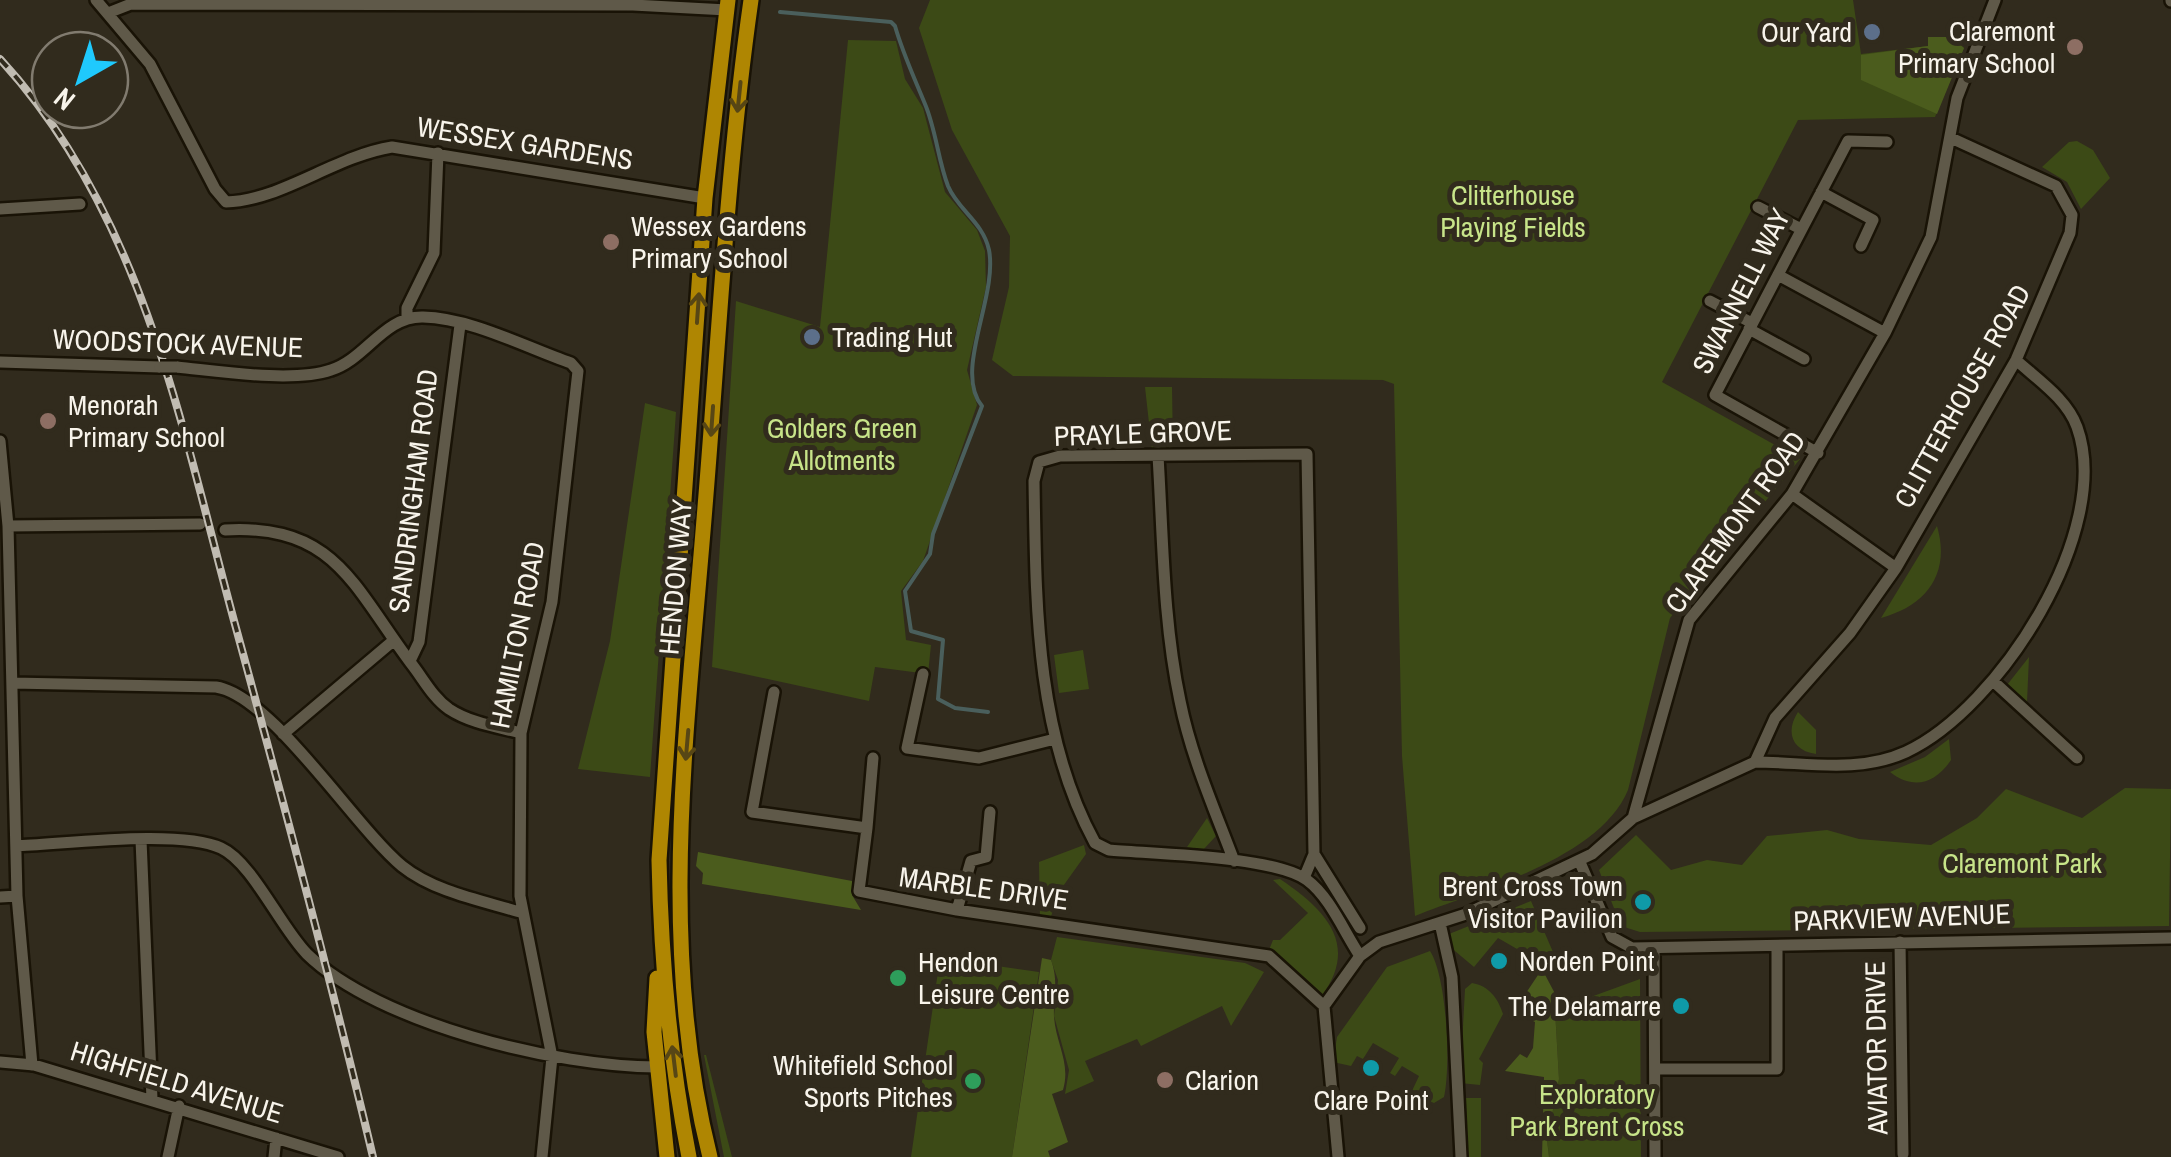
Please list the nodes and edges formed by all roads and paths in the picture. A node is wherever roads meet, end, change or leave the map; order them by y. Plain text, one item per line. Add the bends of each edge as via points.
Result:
1 (96, 0) edge
2 (751, 0) edge
3 (1995, 0) edge
4 (728, 5) edge
5 (108, 13) junction
6 (1951, 138) junction
7 (1887, 142) dead end
8 (438, 153) junction
9 (1821, 192) junction
10 (705, 198) junction
11 (80, 204) dead end
12 (1758, 207) dead end
13 (0, 208) edge
14 (1800, 229) junction
15 (1861, 246) dead end
16 (1778, 276) junction
17 (1710, 301) dead end
18 (407, 318) junction
19 (460, 325) junction
20 (1751, 326) junction
21 (1885, 332) junction
22 (1804, 359) dead end
23 (2016, 360) junction
24 (0, 362) edge
25 (0, 441) edge
26 (1818, 454) junction
27 (1158, 456) junction
28 (1792, 494) junction
29 (200, 524) dead end
30 (8, 526) junction
31 (225, 530) dead end
32 (1896, 568) junction
33 (394, 641) junction
34 (410, 662) junction
35 (923, 674) dead end
36 (1993, 681) junction
37 (12, 683) junction
38 (774, 692) dead end
39 (522, 733) junction
40 (282, 734) junction
41 (1055, 739) junction
42 (873, 758) dead end
43 (2076, 758) dead end
44 (1755, 762) junction
45 (6, 771) edge
46 (990, 812) dead end
47 (1633, 818) junction
48 (867, 828) junction
49 (141, 840) junction
50 (16, 846) junction
51 (1314, 854) junction
52 (1579, 860) junction
53 (1234, 861) junction
54 (1304, 878) junction
55 (17, 896) junction
56 (0, 897) edge
57 (957, 910) junction
58 (523, 913) junction
59 (1440, 923) junction
60 (1360, 928) dead end
61 (660, 929) junction
62 (2171, 938) edge
63 (1900, 942) junction
64 (1777, 946) junction
65 (1658, 949) junction
66 (1360, 956) junction
67 (1324, 1006) junction
68 (552, 1057) junction
69 (0, 1062) edge
70 (32, 1065) junction
71 (657, 1067) junction
72 (1655, 1068) junction
73 (152, 1099) junction
74 (179, 1106) junction
75 (276, 1138) junction
76 (709, 1152) edge
77 (1902, 1154) dead end
78 (168, 1157) edge
79 (274, 1157) edge
80 (338, 1157) edge
81 (542, 1157) edge
82 (667, 1157) edge
83 (690, 1157) edge
84 (1338, 1157) edge
85 (1461, 1157) edge
86 (1655, 1157) edge

1 - 5 street
2 -> 76 highway, HENDON WAY via 728,190 679,865 686,1012
3 - 6 street, CLAREMONT ROAD via 1957,98
4 - 5 street via 131,4
4 - 10 highway, HENDON WAY
5 - 8 street, WESSEX GARDENS via 150,64 226,202 248,201 372,150
6 - 21 street, CLAREMONT ROAD via 1930,236
6 - 23 street, CLITTERHOUSE ROAD via 2056,186 2072,214 2058,268
7 - 9 street, SWANNELL WAY via 1848,142
8 - 10 street, WESSEX GARDENS
8 - 18 street via 434,253
9 - 14 street, SWANNELL WAY
9 - 15 street via 1873,220
61 -> 10 highway, HENDON WAY via 662,778
11 - 13 street
12 - 14 street
14 - 16 street, SWANNELL WAY
16 - 20 street, SWANNELL WAY
16 - 21 street
17 - 20 street
18 - 19 street
18 - 24 street, WOODSTOCK AVENUE, bridge via 344,364 316,374
19 - 34 street, SANDRINGHAM ROAD via 419,642
19 - 39 street, HAMILTON ROAD via 570,363 580,383 558,560
20 - 22 street
20 - 26 street, SWANNELL WAY via 1715,395
21 - 26 street, CLAREMONT ROAD
23 - 32 street, CLITTERHOUSE ROAD
23 - 36 street via 2063,402 2084,455 2066,557 2039,618
25 - 30 street
26 - 28 street, CLAREMONT ROAD
27 - 41 street, PRAYLE GROVE via 1048,457 1034,472 1036,603
27 - 51 street, PRAYLE GROVE via 1307,454
27 - 53 street via 1169,642 1180,702
28 - 32 street
28 - 47 street, CLAREMONT ROAD via 1689,620
29 - 30 street
30 - 37 street
31 - 33 street via 283,530 317,548
32 - 44 street, CLITTERHOUSE ROAD via 1774,718
33 - 34 street
33 - 40 street
34 - 39 street via 449,708
35 - 41 street via 907,748 980,758
36 - 43 street
36 - 44 street via 1908,752 1845,767
37 - 40 street via 227,688
37 - 45 street
38 - 48 street via 752,812
39 - 58 street, HAMILTON ROAD
40 - 58 street via 404,868
41 - 53 street, PRAYLE GROVE via 1099,846
42 - 48 street
44 - 47 street
45 - 50 street
46 - 57 street via 986,857 971,861
47 - 52 street
48 - 57 street, MARBLE DRIVE via 859,891
49 - 50 street
49 - 68 street via 204,843 228,852 294,940 364,994 442,1026
49 - 73 street
50 - 55 street
51 - 54 street, PRAYLE GROVE
51 - 60 street
52 - 59 street
52 - 65 street via 1612,938 1632,948
53 - 54 street, PRAYLE GROVE
54 - 66 street
55 - 56 street
55 - 70 street
57 - 67 street, MARBLE DRIVE via 1269,956
58 - 68 street, HAMILTON ROAD
59 - 66 street via 1379,942
59 - 85 street via 1452,977
61 - 71 highway
83 -> 61 highway, HENDON WAY
62 - 63 street, PARKVIEW AVENUE
63 - 64 street, PARKVIEW AVENUE
63 - 77 street, AVIATOR DRIVE
64 - 65 street, PARKVIEW AVENUE
64 - 72 street via 1777,1068
65 - 72 street
66 - 67 street
67 - 84 street
68 - 71 street
68 - 81 street, HAMILTON ROAD
69 - 70 street, HIGHFIELD AVENUE
70 - 73 street, HIGHFIELD AVENUE
71 - 82 highway
72 - 86 street
73 - 74 street, HIGHFIELD AVENUE
74 - 75 street, HIGHFIELD AVENUE
74 - 78 street
75 - 79 street
75 - 80 street, HIGHFIELD AVENUE

